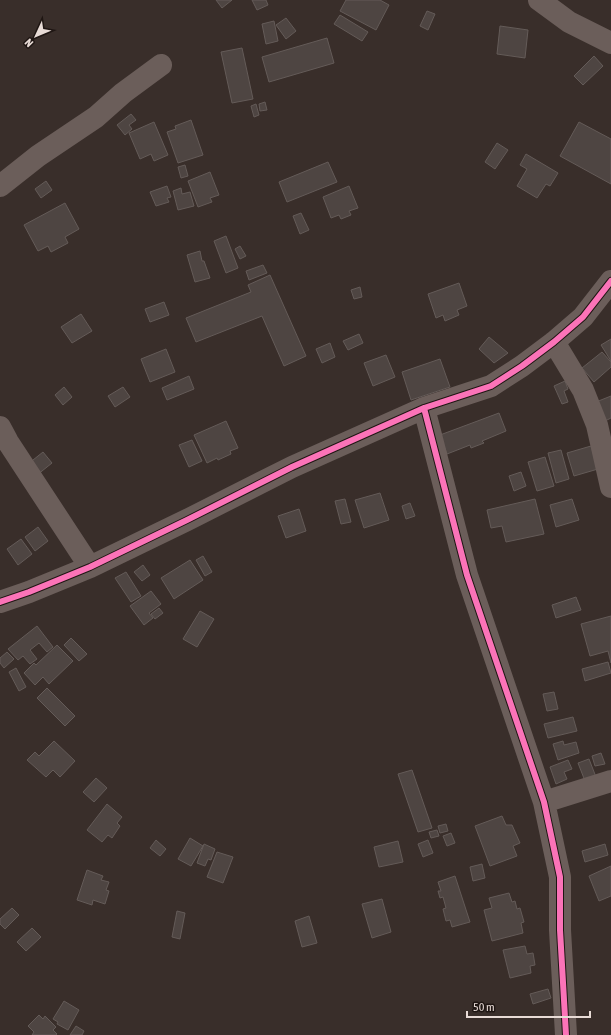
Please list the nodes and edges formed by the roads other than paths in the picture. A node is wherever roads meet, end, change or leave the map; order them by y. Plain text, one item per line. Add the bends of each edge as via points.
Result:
1 (539, 0) edge
2 (611, 43) edge
3 (161, 66) dead end
4 (0, 186) edge
5 (611, 281) edge
6 (554, 342) junction
7 (424, 408) junction
8 (0, 427) edge
9 (611, 487) edge
10 (90, 567) junction
11 (0, 602) edge
12 (611, 781) edge
13 (544, 802) junction
14 (566, 1035) edge

1 - 2 street via 569,22
3 - 4 street via 123,93 96,117 38,156
5 - 6 street via 583,317
6 - 7 street via 491,386
6 - 9 street via 583,390 597,425
7 - 10 street via 292,467
7 - 13 street via 468,575
8 - 10 street
10 - 11 street
12 - 13 street
13 - 14 street via 560,877 560,930

